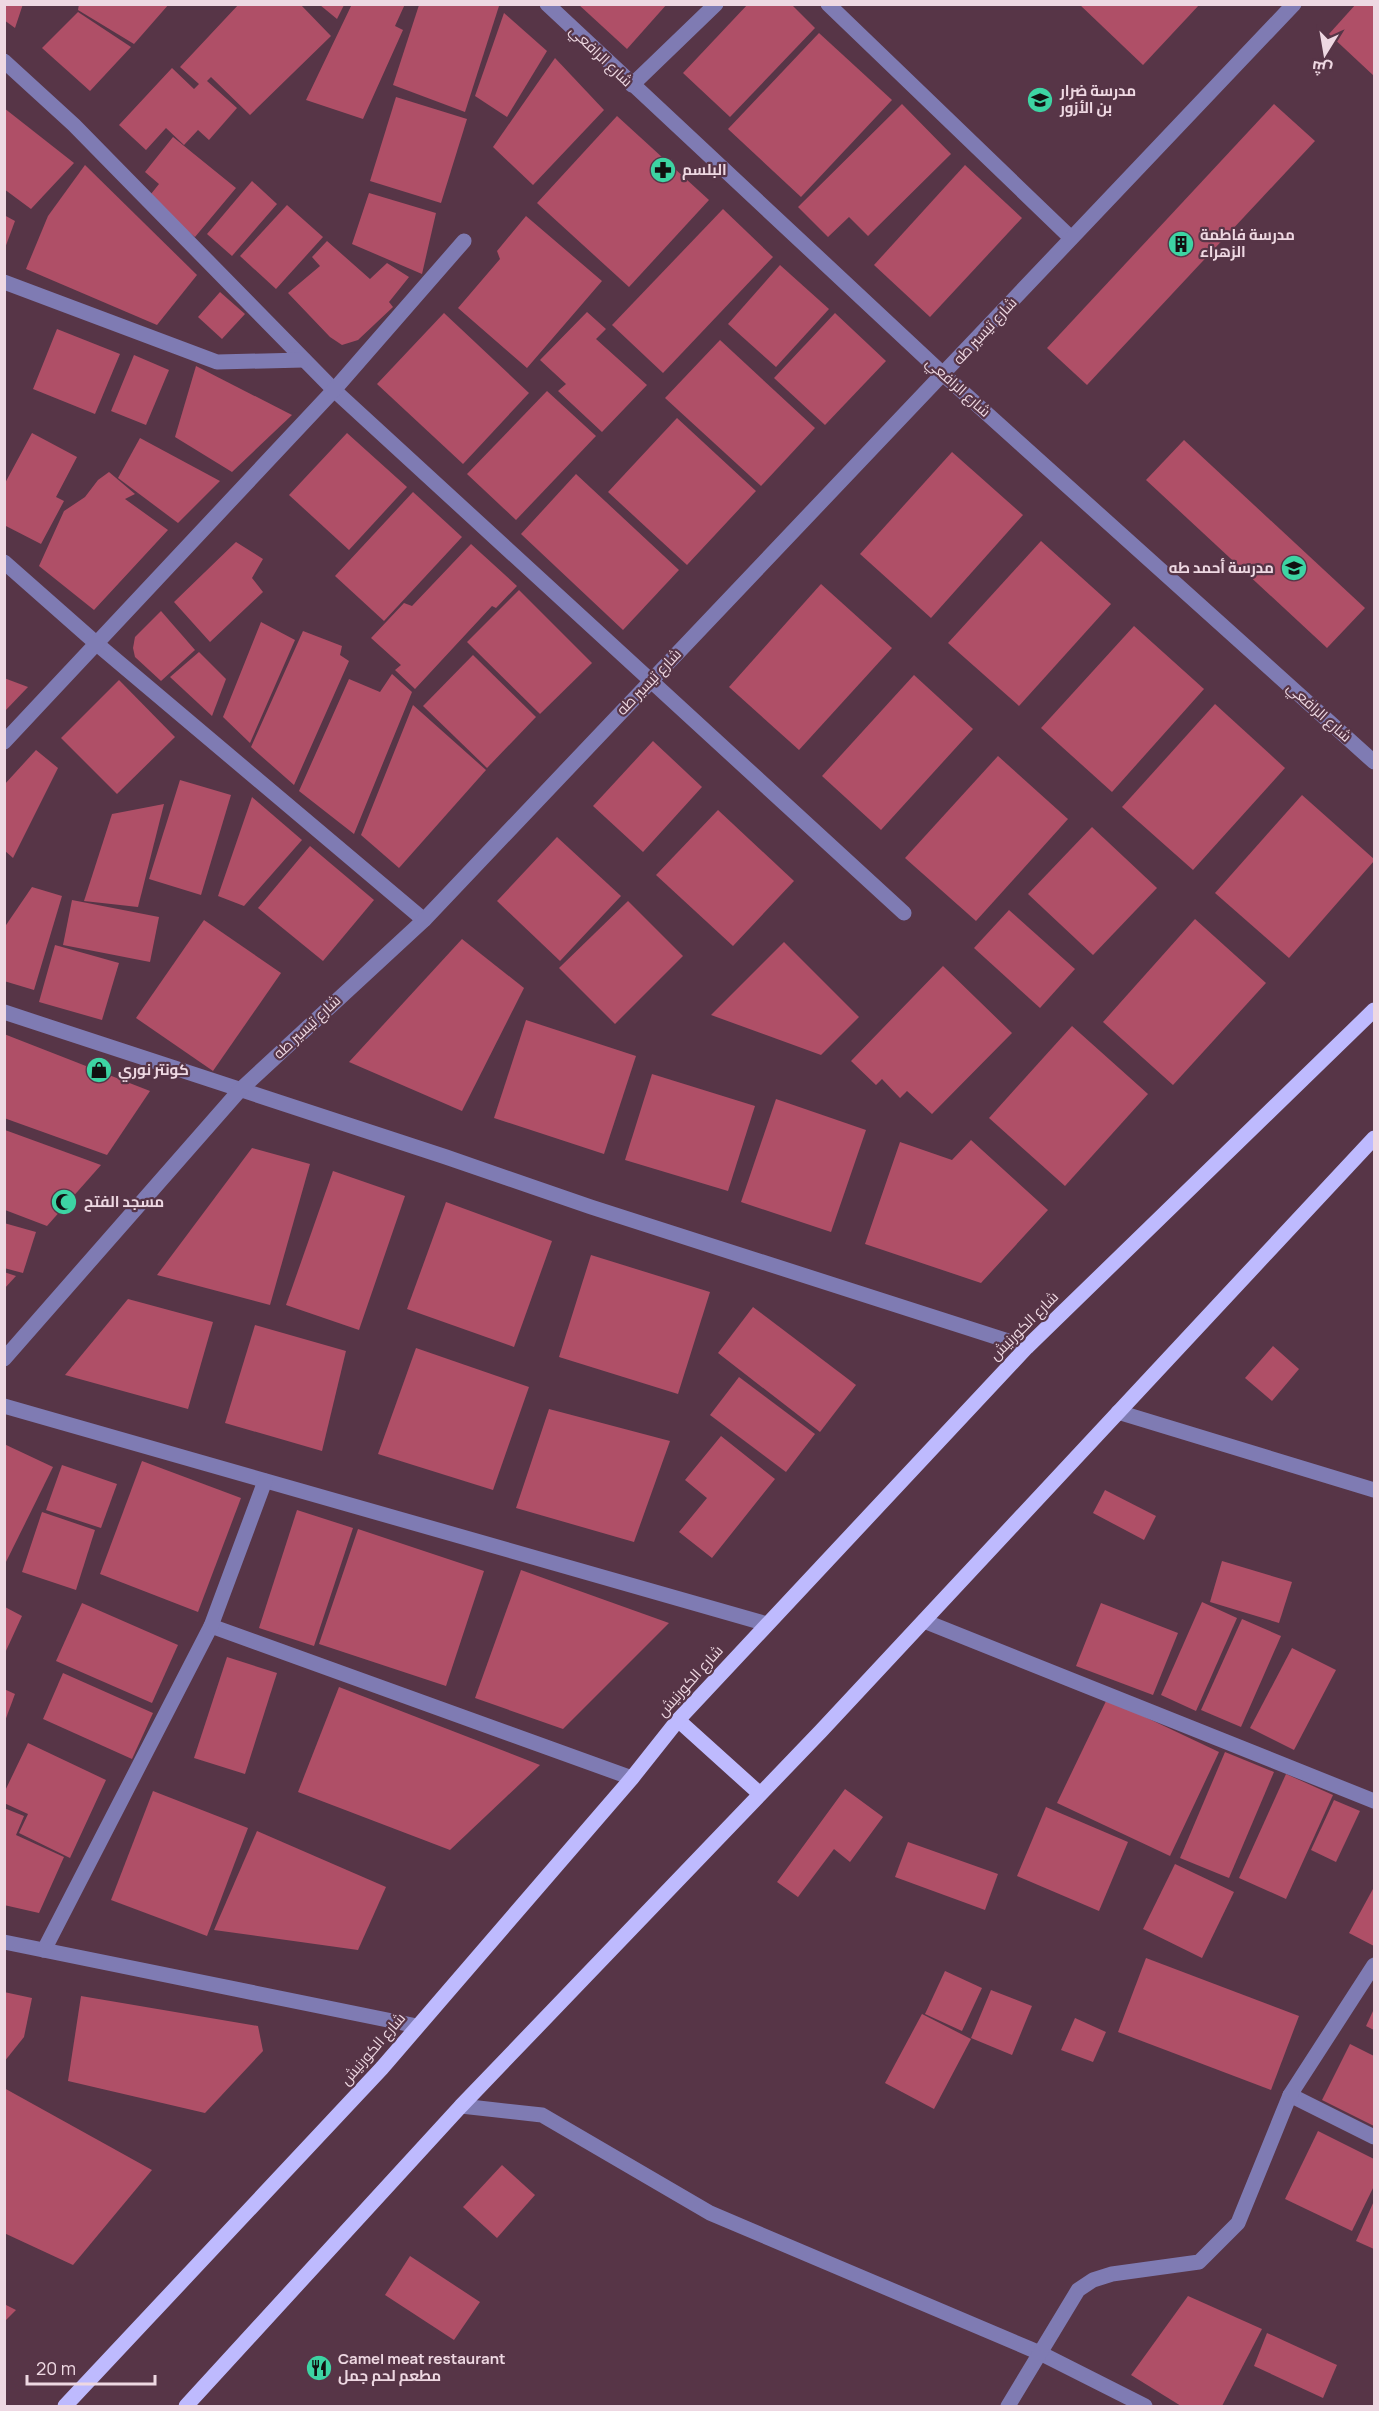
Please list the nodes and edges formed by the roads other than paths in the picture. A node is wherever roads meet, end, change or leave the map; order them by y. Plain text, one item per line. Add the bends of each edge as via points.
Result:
1 (547, 4) edge
2 (716, 4) edge
3 (828, 4) edge
4 (1294, 4) edge
5 (4, 60) edge
6 (632, 85) junction
7 (1071, 238) junction
8 (464, 242) dead end
9 (4, 282) edge
10 (304, 360) junction
11 (944, 375) junction
12 (334, 390) junction
13 (4, 562) edge
14 (97, 644) junction
15 (649, 681) junction
16 (4, 742) edge
17 (1374, 762) edge
18 (904, 913) dead end
19 (424, 920) junction
20 (1374, 1010) edge
21 (4, 1012) edge
22 (240, 1090) junction
23 (1374, 1138) edge
24 (1027, 1347) junction
25 (4, 1359) edge
26 (4, 1406) edge
27 (1118, 1412) junction
28 (265, 1481) junction
29 (1374, 1490) edge
30 (924, 1621) junction
31 (766, 1624) junction
32 (211, 1626) junction
33 (678, 1720) junction
34 (632, 1778) junction
35 (760, 1794) junction
36 (1374, 1801) edge
37 (4, 1942) edge
38 (44, 1950) junction
39 (1374, 1965) edge
40 (417, 2026) junction
41 (1290, 2095) junction
42 (461, 2106) junction
43 (1374, 2137) edge
44 (1040, 2353) junction
45 (65, 2406) edge
46 (186, 2406) edge
47 (1008, 2406) edge
48 (1145, 2406) edge

1 - 6 street, شارع الرافعي
2 - 6 street
3 - 7 street
4 - 7 street, شارع تيسير طه
5 - 10 street via 74,125
6 - 11 street, شارع الرافعي
7 - 11 street, شارع تيسير طه
8 - 12 street
9 - 10 street via 217,362
10 - 12 street
11 - 15 street, شارع تيسير طه
11 - 17 street, شارع الرافعي
12 - 14 street
12 - 15 street
13 - 14 street
14 - 16 street
14 - 19 street
15 - 18 street
15 - 19 street, شارع تيسير طه
19 - 22 street, شارع تيسير طه
20 - 24 main road, شارع الكورنيش
21 - 22 street
22 - 24 street
22 - 25 street, شارع تيسير طه
23 - 27 main road
24 - 31 main road, شارع الكورنيش
26 - 28 street
27 - 29 street
27 - 30 main road
28 - 31 street
28 - 32 street
30 - 35 main road
30 - 36 street
31 - 33 main road, شارع الكورنيش
32 - 34 street
32 - 38 street
33 - 34 main road, شارع الكورنيش
33 - 35 main road
34 - 40 main road, شارع الكورنيش
35 - 42 main road
37 - 38 street
38 - 40 street
39 - 41 street
40 - 45 main road, شارع الكورنيش via 340,2114
41 - 43 street
41 - 44 street via 1238,2223 1199,2262 1093,2280 1078,2290
42 - 44 street via 542,2115 710,2213
42 - 46 main road
44 - 47 street
44 - 48 street

